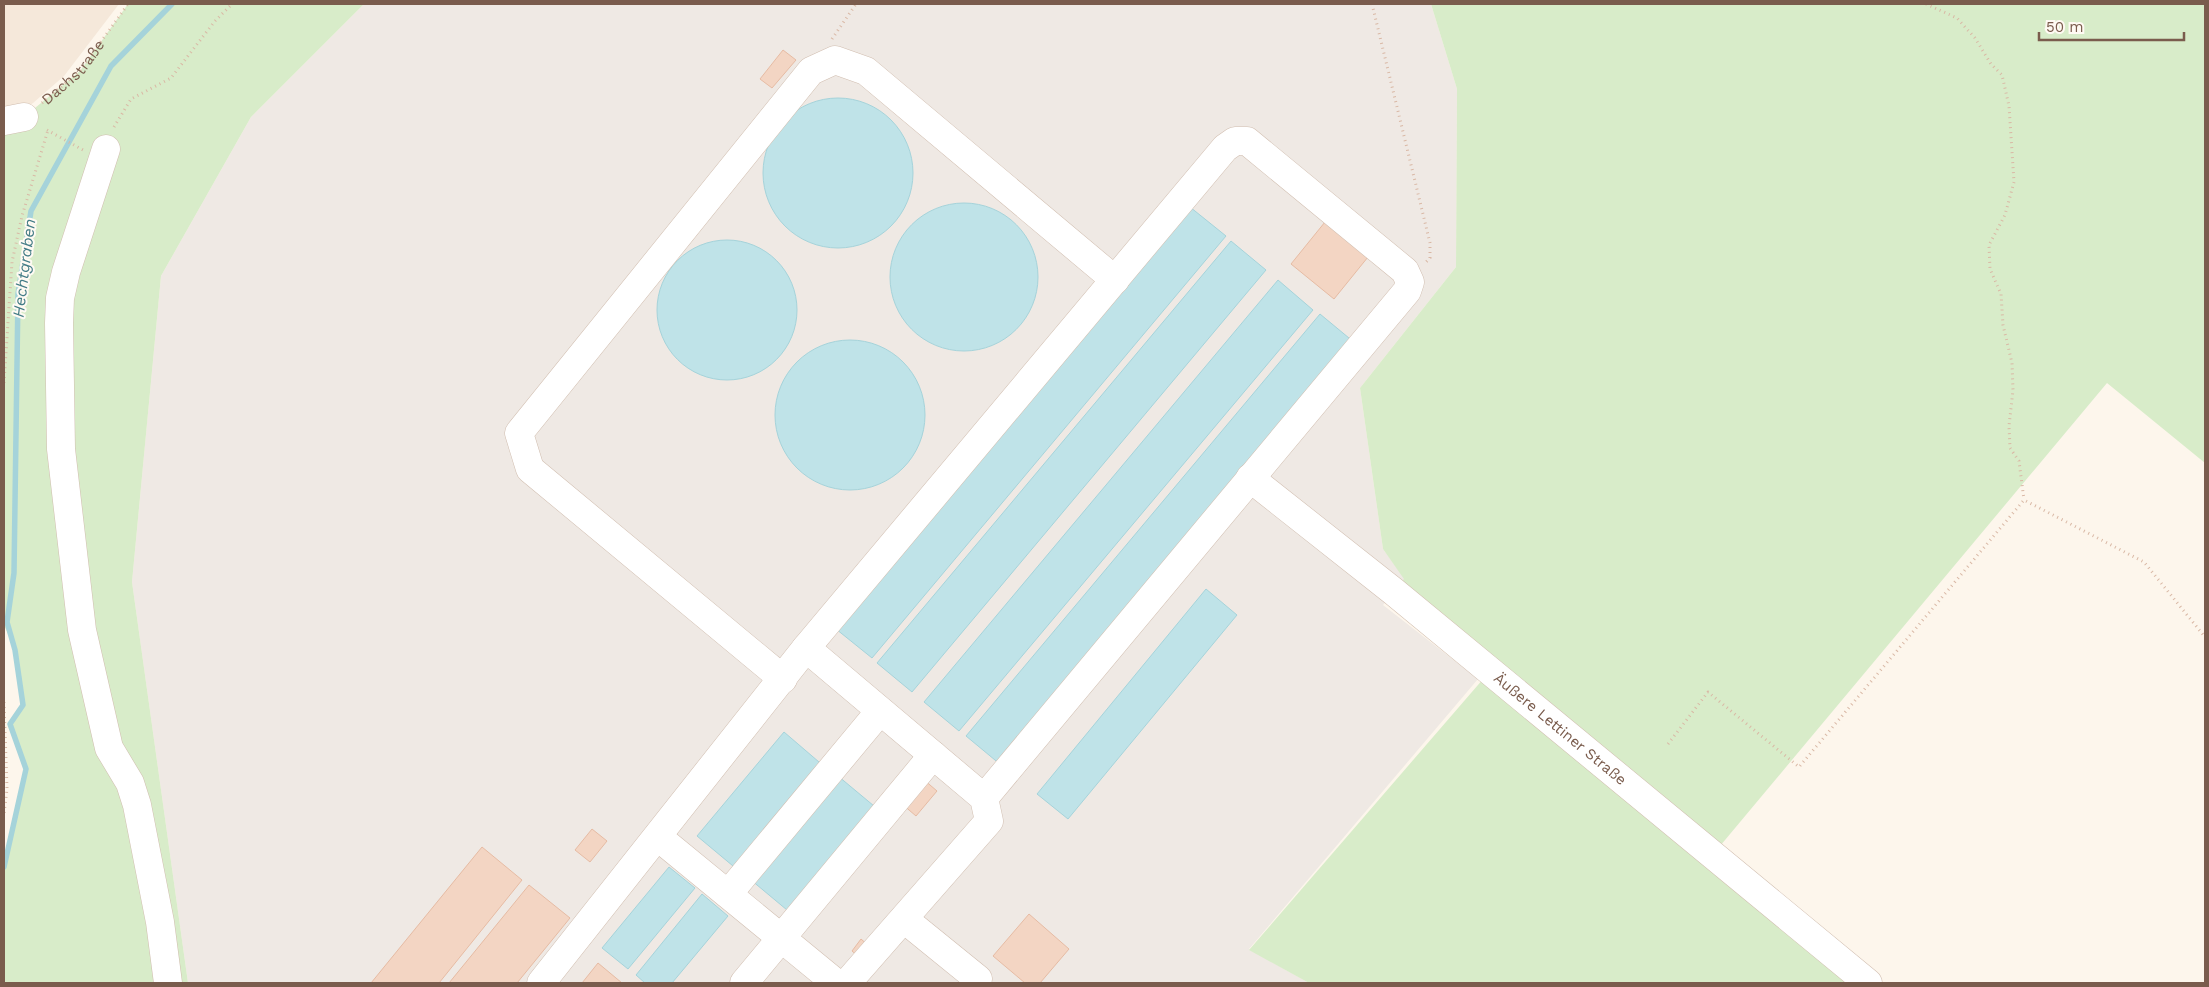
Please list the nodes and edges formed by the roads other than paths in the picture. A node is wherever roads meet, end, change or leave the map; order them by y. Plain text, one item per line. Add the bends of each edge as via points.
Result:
1 (97, 151) road end
2 (1115, 280) junction
3 (1250, 478) junction
4 (806, 648) junction
5 (783, 679) junction
6 (880, 711) junction
7 (933, 755) junction
8 (984, 798) junction
9 (658, 836) junction
10 (728, 894) junction
11 (904, 919) junction
12 (782, 938) junction
13 (979, 982) edge
14 (168, 983) edge
15 (541, 983) edge
16 (744, 983) edge
17 (836, 983) edge
18 (848, 983) edge
19 (1868, 983) edge

1 - 14 street via 60,298 61,449 82,630 109,748 130,783 137,805 160,922
2 - 3 street via 1235,140 1247,141 1405,271 1410,282 1406,291
2 - 4 street
2 - 5 street via 866,71 835,60 811,71 519,433 530,469
3 - 8 street
3 - 19 street, Äußere Lettiner Straße via 1393,591
4 - 5 street
4 - 6 street
5 - 9 street
6 - 7 street
6 - 10 street
7 - 8 street
7 - 12 street
8 - 11 street via 989,821
9 - 10 street
9 - 15 street
10 - 12 street
11 - 13 street
11 - 18 street
12 - 16 street
12 - 17 street

